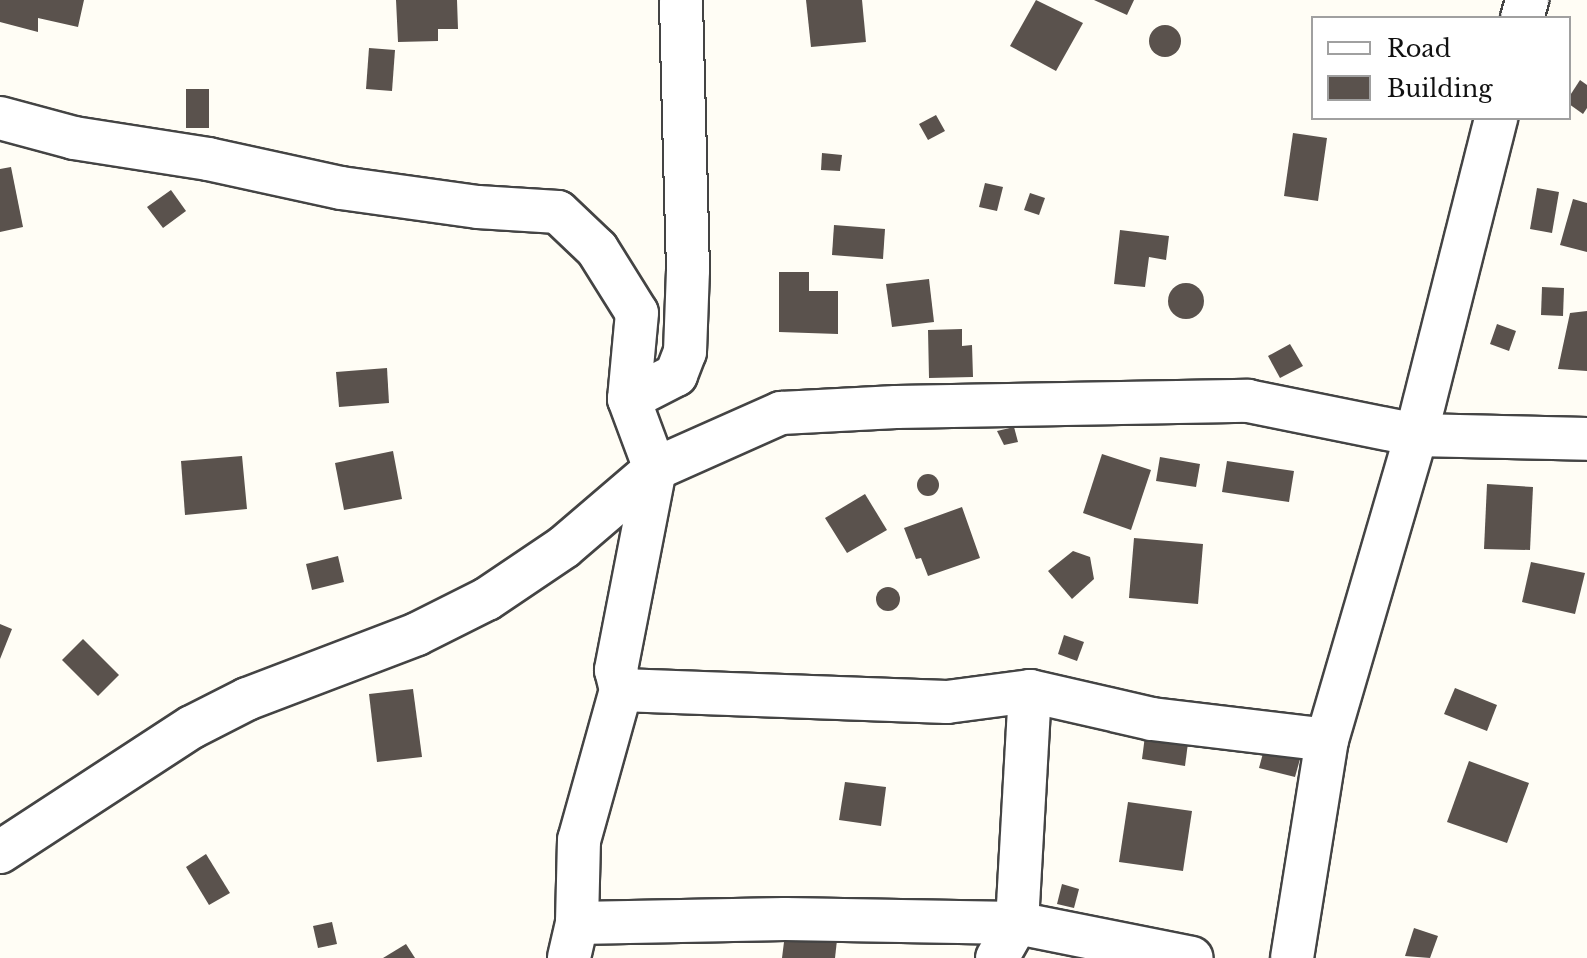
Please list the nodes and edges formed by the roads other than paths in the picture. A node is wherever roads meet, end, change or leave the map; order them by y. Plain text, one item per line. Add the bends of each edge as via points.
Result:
1 (681, 0) edge
2 (0, 118) edge
3 (1495, 120) edge
4 (629, 399) junction
5 (1416, 435) junction
6 (1587, 439) edge
7 (655, 469) junction
8 (621, 690) junction
9 (1030, 691) junction
10 (1327, 740) junction
11 (0, 852) edge
12 (573, 940) edge
13 (1007, 940) edge
14 (1192, 958) edge
15 (1292, 958) edge

1 - 4 street via 685,352 676,375
2 - 4 street via 74,138 208,159 341,188 558,212 597,249 637,313
3 - 5 street
4 - 7 street
5 - 6 street
5 - 7 street via 1248,401 882,407 781,413
5 - 10 street
7 - 8 street via 616,670
7 - 11 street via 564,547 487,599 417,634 260,693 192,727
8 - 9 street via 947,702
8 - 12 street via 579,840
9 - 10 street via 1152,719
9 - 13 street
10 - 15 street
12 - 13 street via 785,919
13 - 14 street

